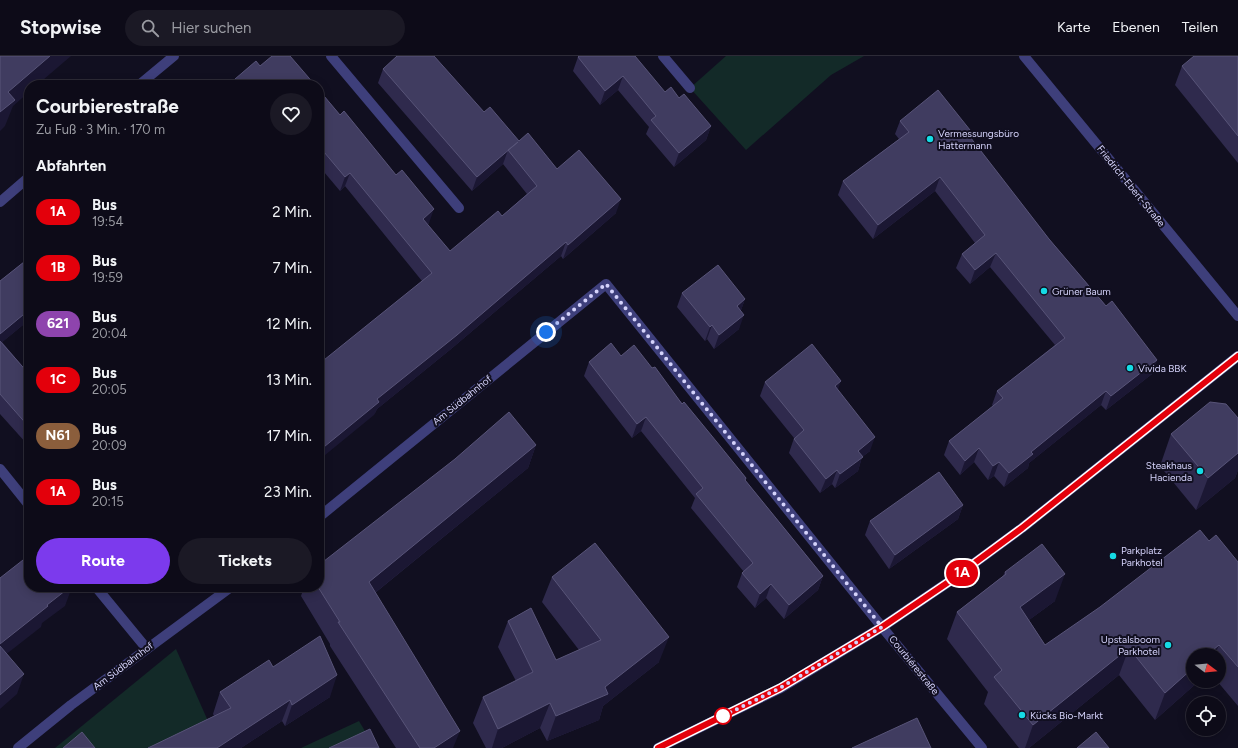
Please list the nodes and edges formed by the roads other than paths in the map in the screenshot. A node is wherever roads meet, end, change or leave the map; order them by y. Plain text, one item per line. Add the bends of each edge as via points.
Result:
1 (174, 56) edge
2 (331, 56) edge
3 (663, 56) edge
4 (1024, 56) edge
5 (144, 80) edge
6 (690, 88) dead end
7 (24, 181) edge
8 (0, 202) edge
9 (459, 208) dead end
10 (606, 284) joint
11 (1238, 316) edge
12 (1238, 356) edge
13 (0, 469) edge
14 (24, 499) edge
15 (324, 513) edge
16 (100, 592) edge
17 (224, 592) edge
18 (882, 627) junction
19 (146, 649) junction
20 (18, 748) edge
21 (658, 748) edge
22 (982, 748) edge

1 - 5 street
2 - 9 street
3 - 6 street
4 - 11 street, Friedrich-Ebert-Straße
7 - 8 street
10 - 15 street, Am Südbahnhof
10 - 18 street, Courbiérestraße
12 - 18 street via 1022,528
13 - 14 street
16 - 19 street
17 - 19 street, Am Südbahnhof
18 - 21 street via 780,688
18 - 22 street, Courbiérestraße
19 - 20 street, Am Südbahnhof

